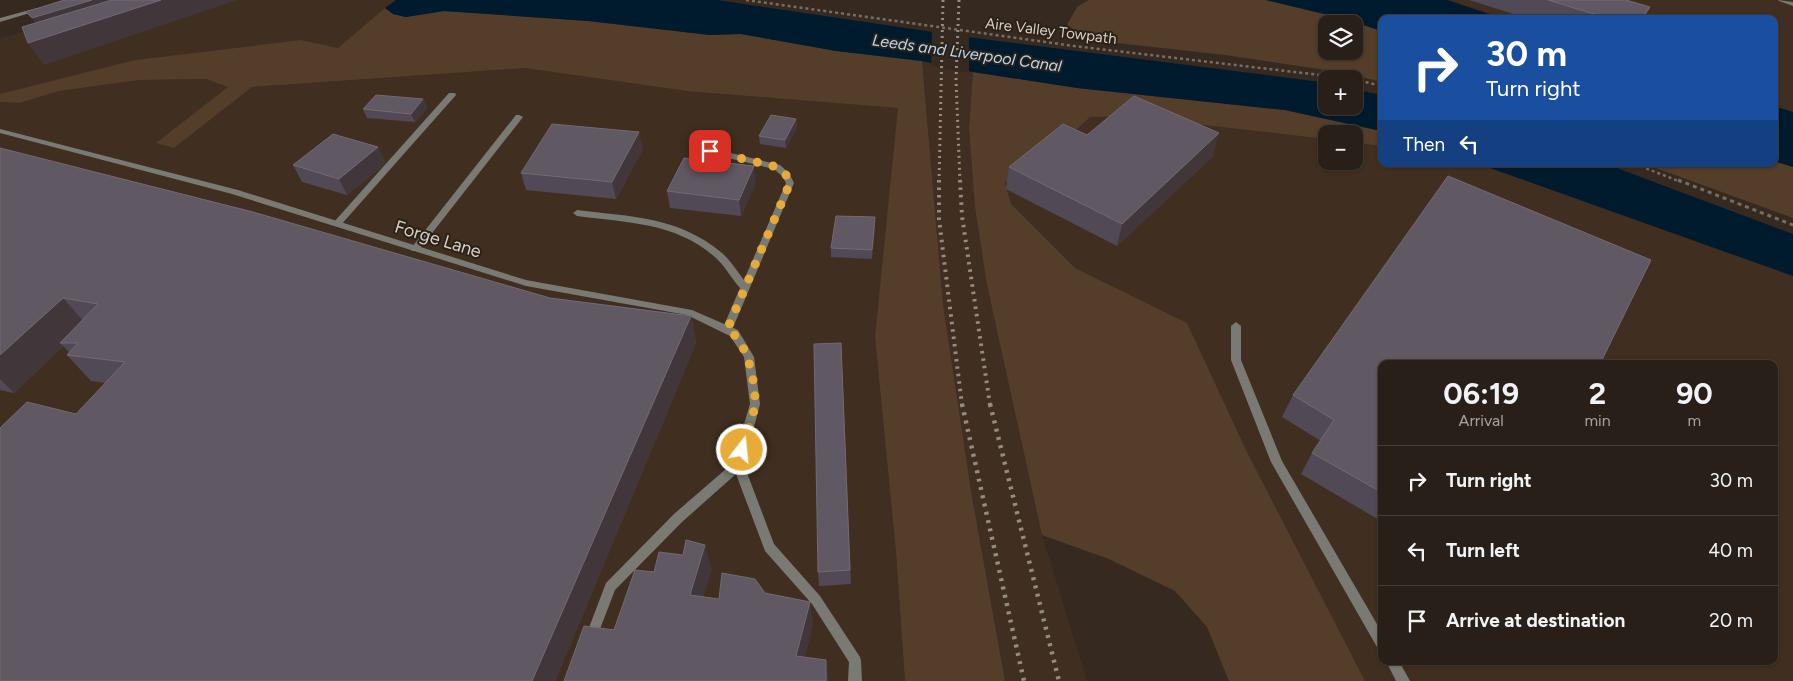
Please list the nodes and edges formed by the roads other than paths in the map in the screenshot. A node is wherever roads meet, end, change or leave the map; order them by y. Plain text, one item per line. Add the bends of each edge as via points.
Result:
1 (1781, 0) edge
2 (1793, 4) edge
3 (43, 8) edge
4 (0, 20) edge
5 (452, 95) dead end
6 (520, 117) dead end
7 (0, 131) edge
8 (710, 151) dead end
9 (577, 213) dead end
10 (337, 224) junction
11 (415, 249) junction
12 (745, 288) junction
13 (1236, 326) dead end
14 (727, 330) junction
15 (738, 465) junction
16 (1378, 638) edge
17 (587, 647) edge
18 (1394, 665) edge
19 (856, 681) edge
20 (1403, 681) edge

1 - 2 street
3 - 4 street
5 - 10 street
6 - 11 street
7 - 10 street, Forge Lane via 235,192
8 - 12 street via 777,167 790,183
9 - 12 street via 662,224 688,234 720,256
10 - 11 street, Forge Lane
11 - 14 street, Forge Lane via 526,283 689,312
12 - 14 street
13 - 16 street via 1236,360 1277,462
14 - 15 street, Forge Lane via 734,333 749,357 755,404
15 - 17 street via 678,518 610,587
15 - 19 street via 769,548 816,600 855,660
18 - 20 street

